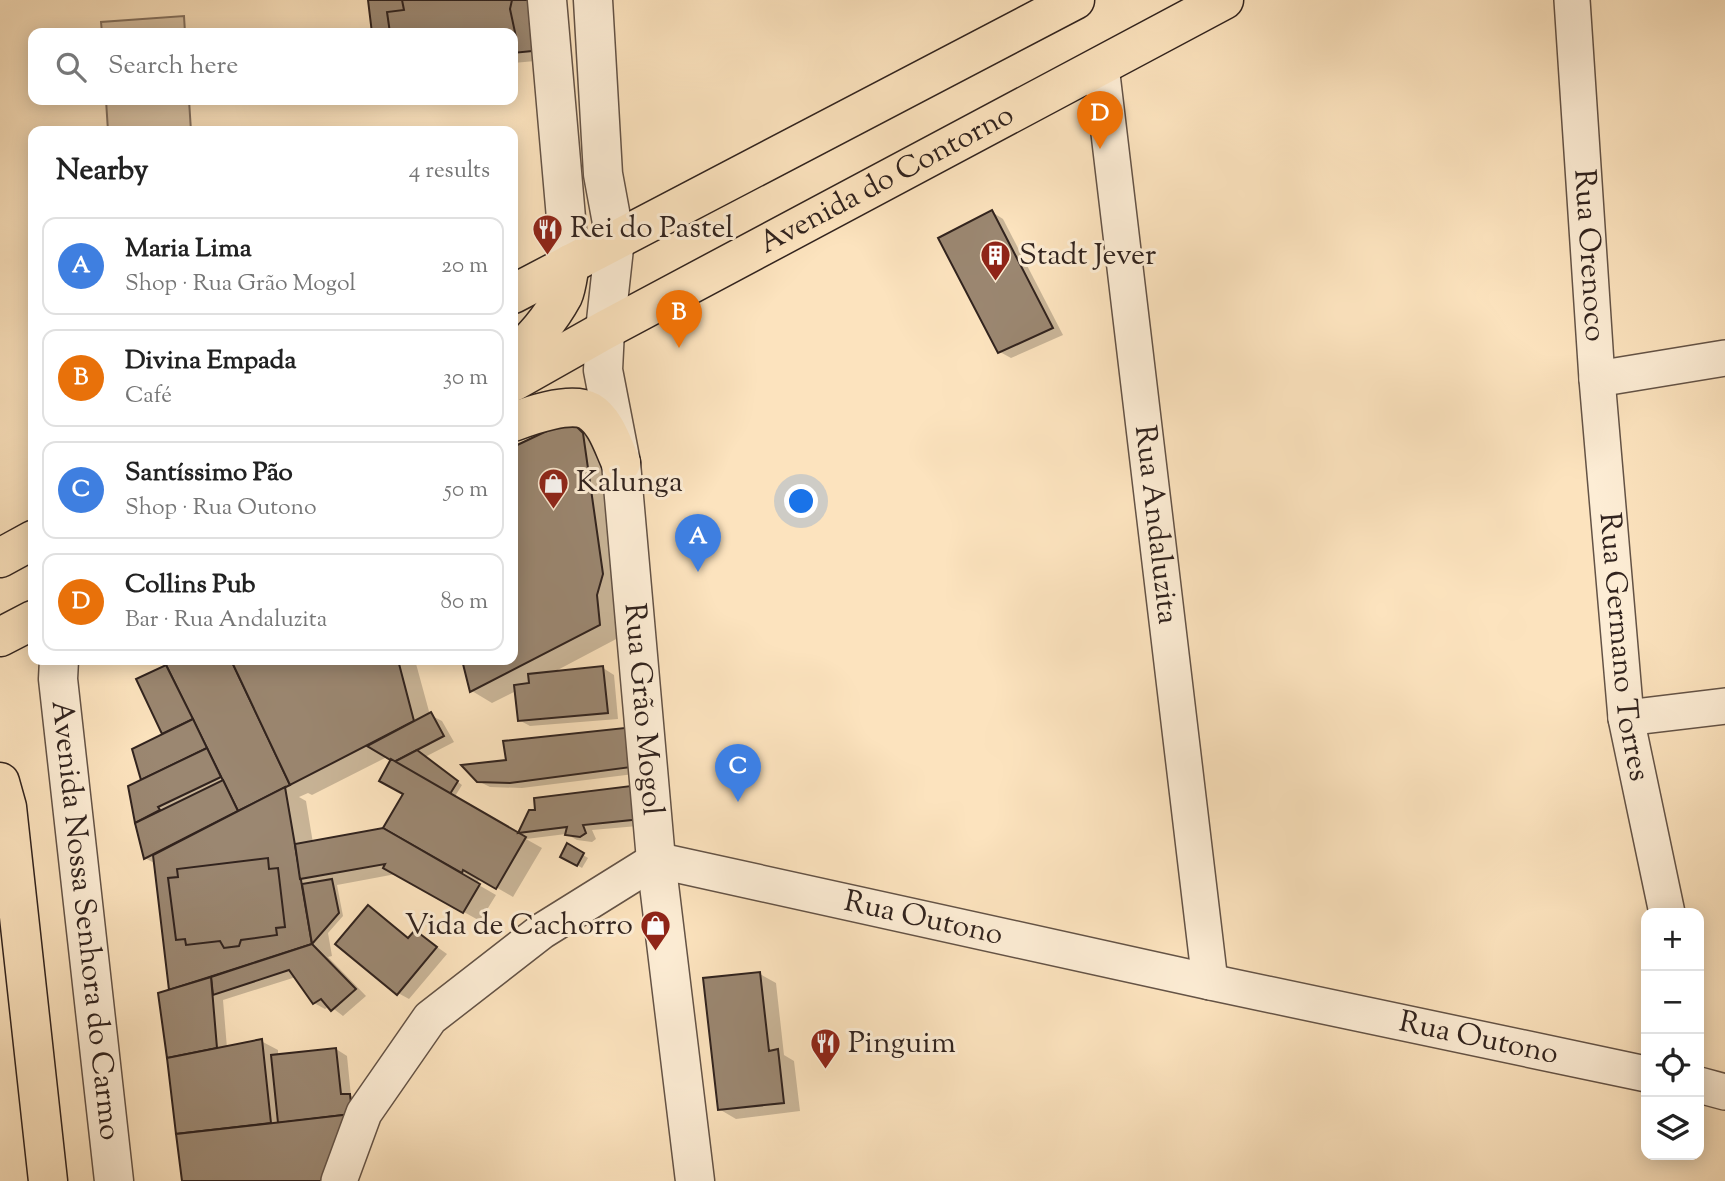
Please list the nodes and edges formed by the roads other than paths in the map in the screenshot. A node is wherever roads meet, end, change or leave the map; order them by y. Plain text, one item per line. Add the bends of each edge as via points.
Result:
1 (547, 0) edge
2 (593, 0) edge
3 (1075, 0) edge
4 (1224, 0) edge
5 (1572, 0) edge
6 (1101, 66) junction
7 (615, 239) junction
8 (570, 264) junction
9 (518, 291) edge
10 (605, 330) junction
11 (518, 351) edge
12 (1725, 358) edge
13 (518, 379) edge
14 (1597, 379) junction
15 (518, 420) edge
16 (621, 463) junction
17 (28, 543) edge
18 (0, 558) edge
19 (28, 623) edge
20 (0, 637) edge
21 (59, 665) edge
22 (1725, 706) edge
23 (1626, 718) junction
24 (0, 782) edge
25 (656, 860) junction
26 (1666, 908) edge
27 (1210, 982) junction
28 (1641, 1073) edge
29 (48, 1181) edge
30 (114, 1181) edge
31 (339, 1181) edge
32 (695, 1181) edge

1 - 8 street
2 - 7 street, Rua Grão Mogol via 603,174
3 - 7 main road
4 - 6 main road, Avenida do Contorno
5 - 14 street, Rua Orenoco
6 - 10 main road, Avenida do Contorno
6 - 27 street, Rua Andaluzita
7 - 8 main road
7 - 10 street, Rua Grão Mogol
8 - 9 main road
8 - 11 main road via 564,295
10 - 13 main road, Avenida do Contorno
10 - 16 street, Rua Grão Mogol via 603,370
12 - 14 street, Rua Orenoco
14 - 23 street, Rua Germano Torres
15 - 16 main road via 580,408 591,412
16 - 25 street, Rua Grão Mogol
17 - 18 main road
19 - 20 main road
21 - 30 street, Avenida Nossa Senhora do Carmo
22 - 23 street
23 - 26 street, Rua Germano Torres
24 - 29 main road via 7,807
25 - 27 street, Rua Outono
25 - 31 street via 542,931 430,1018 364,1113
25 - 32 street, Rua Grão Mogol
27 - 28 street, Rua Outono

